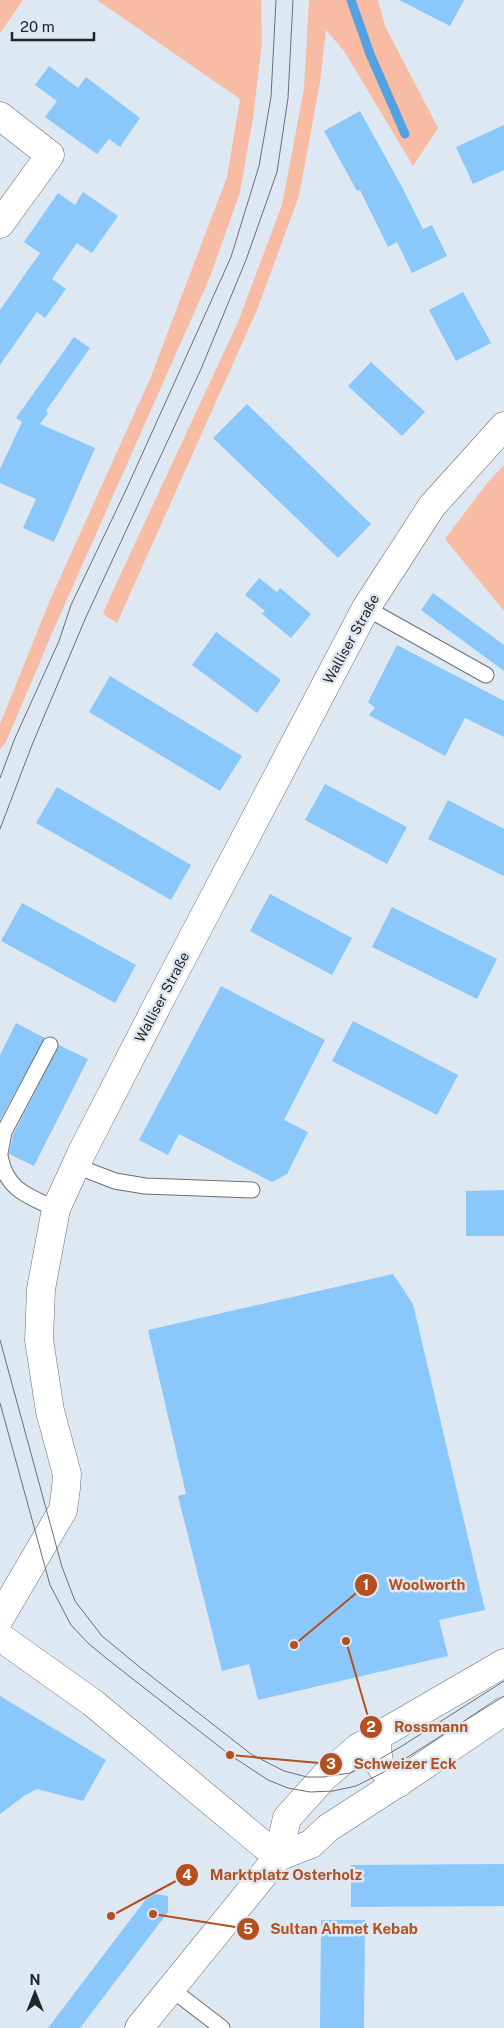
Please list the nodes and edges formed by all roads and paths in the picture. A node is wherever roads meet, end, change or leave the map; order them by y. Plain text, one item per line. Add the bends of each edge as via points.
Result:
1 (0, 116) edge
2 (0, 224) edge
3 (504, 426) edge
4 (366, 608) junction
5 (486, 675) dead end
6 (50, 1045) dead end
7 (0, 1154) edge
8 (76, 1166) junction
9 (252, 1190) dead end
10 (56, 1209) junction
11 (0, 1618) edge
12 (0, 1637) edge
13 (504, 1664) edge
14 (504, 1711) edge
15 (377, 1737) junction
16 (398, 1783) junction
17 (278, 1857) junction
18 (170, 1988) junction
19 (139, 2028) edge
20 (222, 2028) edge

1 - 2 street via 50,155
3 - 4 street, Walliser Straße via 432,506
4 - 5 lane
4 - 8 street, Walliser Straße
6 - 7 lane via 4,1132
7 - 10 lane via 2,1166 14,1187
8 - 9 lane via 115,1181 145,1186
8 - 10 street, Walliser Straße
10 - 11 street, Walliser Straße via 41,1289 39,1340 50,1411 67,1474 63,1510
12 - 17 street via 93,1703
13 - 15 street
14 - 16 street
15 - 16 street via 378,1760 384,1772
15 - 17 street via 359,1747 324,1777 286,1818
16 - 17 street via 328,1828 311,1844
17 - 18 street
18 - 19 street
18 - 20 lane

